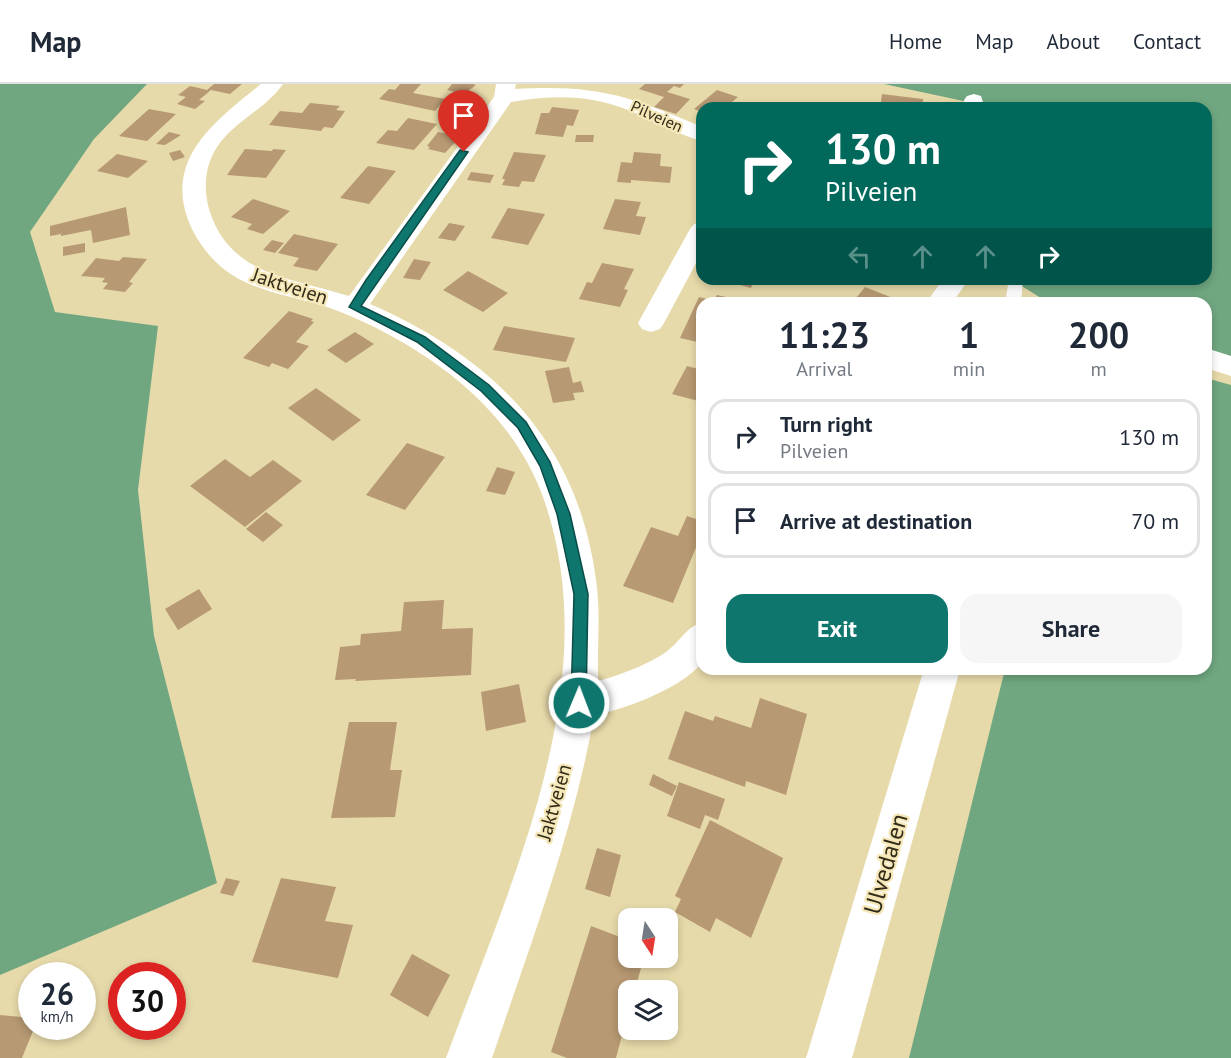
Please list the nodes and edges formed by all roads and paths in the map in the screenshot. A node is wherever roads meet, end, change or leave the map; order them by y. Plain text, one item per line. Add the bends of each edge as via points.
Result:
1 (273, 84) edge
2 (505, 90) edge
3 (696, 132) edge
4 (696, 240) edge
5 (355, 307) junction
6 (651, 323) dead end
7 (1212, 360) edge
8 (1231, 366) edge
9 (696, 645) edge
10 (940, 675) edge
11 (579, 703) junction
12 (469, 1058) edge
13 (830, 1058) edge

1 - 5 street, Jaktveien via 203,151 192,178 193,203 217,250 238,268 262,280
2 - 3 street, Pilveien via 590,92 622,100
2 - 5 street, Pilveien
4 - 6 street
5 - 11 street, Jaktveien via 421,340 485,388 522,425 546,466 564,514 581,594
7 - 8 street
9 - 11 street via 679,663 621,692
10 - 13 street, Ulvedalen
11 - 12 street, Jaktveien via 559,798

